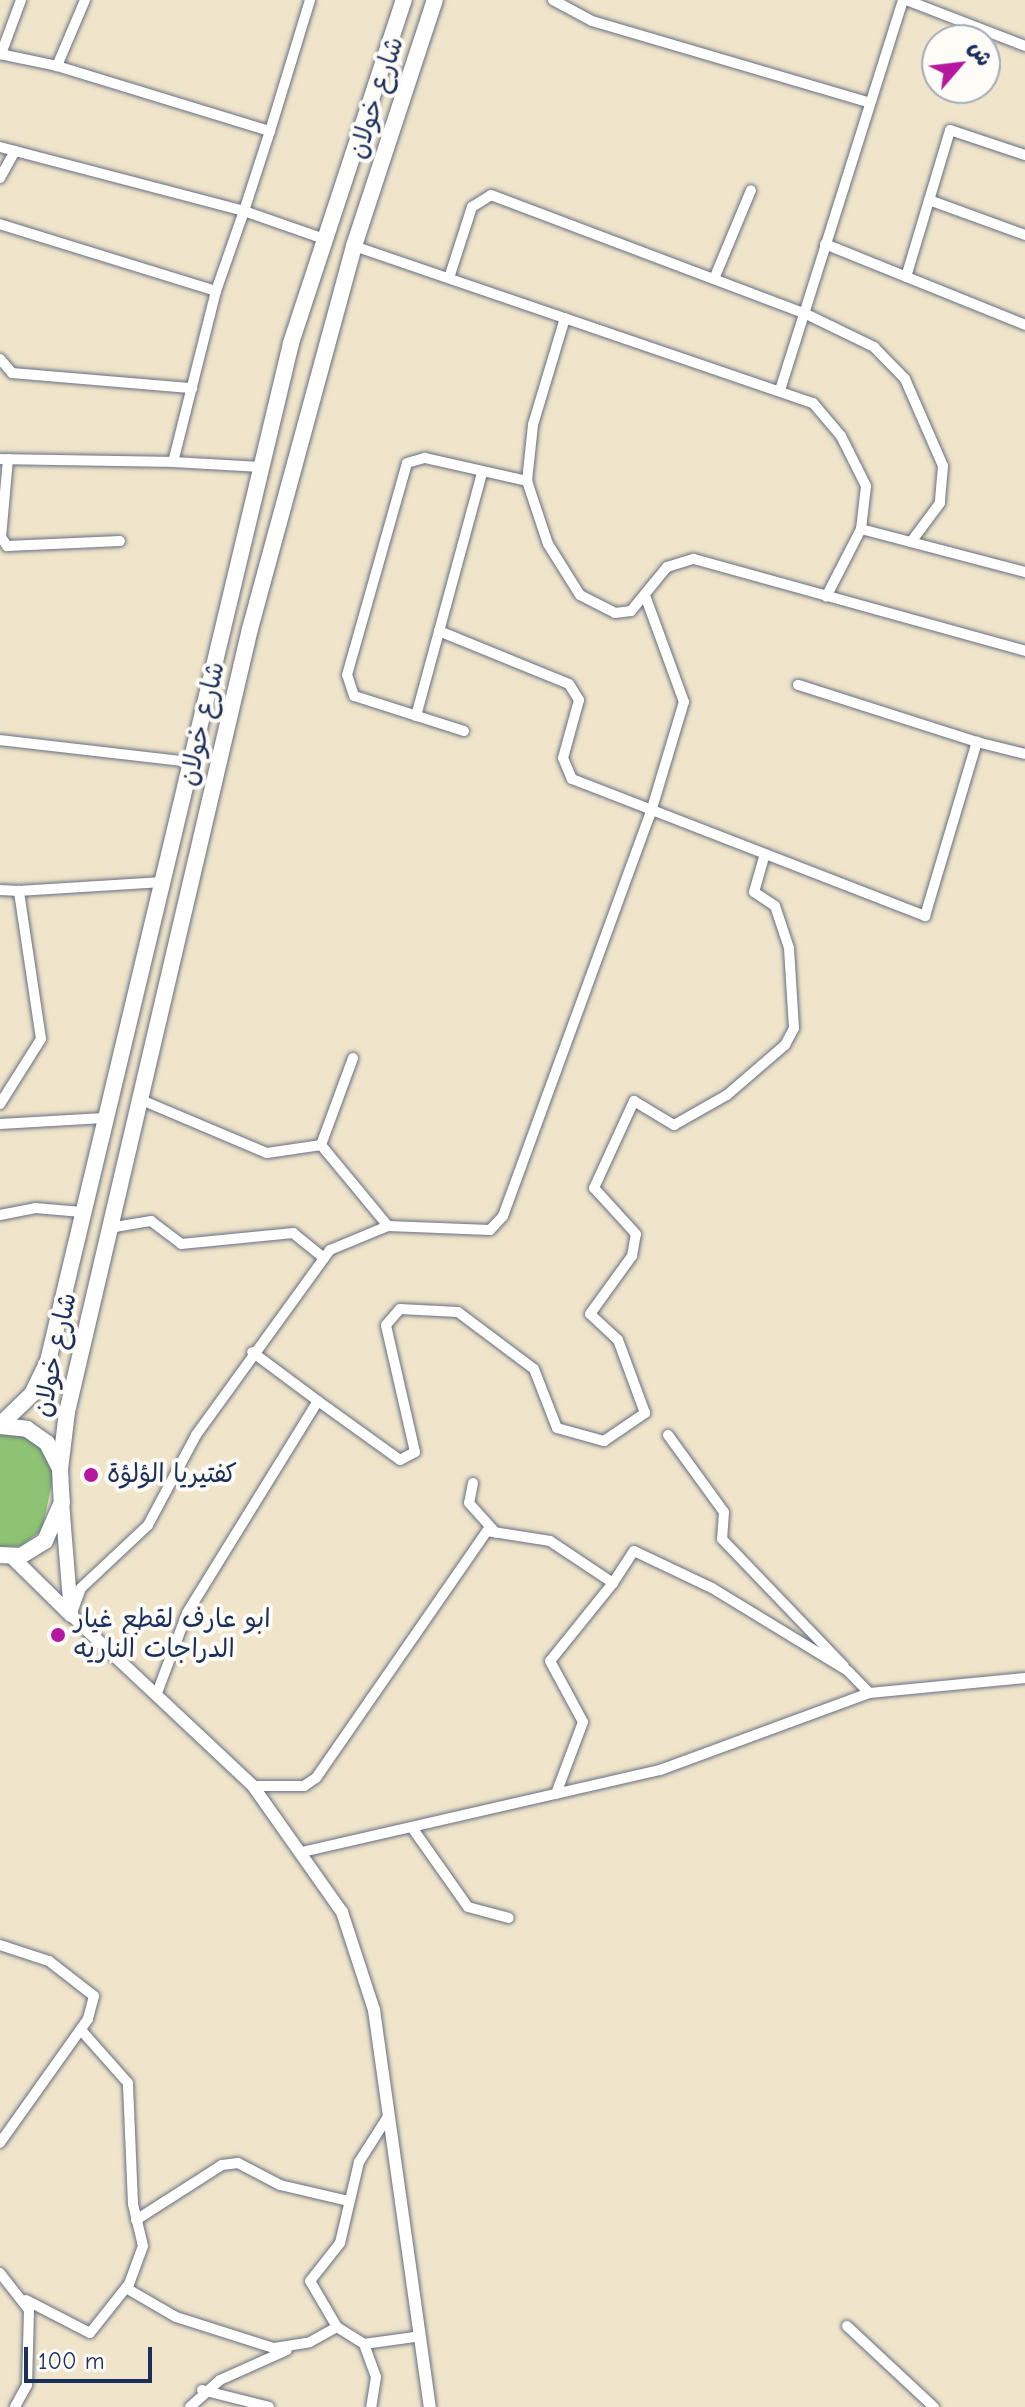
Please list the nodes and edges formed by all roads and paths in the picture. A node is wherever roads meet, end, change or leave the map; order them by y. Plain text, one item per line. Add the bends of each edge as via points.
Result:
1 (21, 0) edge
2 (85, 0) edge
3 (310, 0) edge
4 (404, 0) edge
5 (435, 0) edge
6 (553, 0) edge
7 (904, 0) edge
8 (1025, 46) edge
9 (1, 54) edge
10 (57, 66) junction
11 (868, 102) junction
12 (270, 131) junction
13 (0, 147) edge
14 (15, 151) junction
15 (1025, 155) edge
16 (0, 178) edge
17 (751, 190) dead end
18 (929, 200) junction
19 (244, 211) junction
20 (0, 224) edge
21 (1025, 235) edge
22 (324, 239) junction
23 (825, 244) junction
24 (354, 246) junction
25 (906, 277) junction
26 (449, 278) junction
27 (714, 279) junction
28 (216, 291) junction
29 (804, 313) junction
30 (565, 318) junction
31 (1025, 325) edge
32 (0, 359) edge
33 (781, 387) junction
34 (192, 388) junction
35 (4, 459) edge
36 (173, 462) junction
37 (261, 467) junction
38 (481, 476) junction
39 (527, 481) junction
40 (861, 529) junction
41 (120, 541) dead end
42 (911, 542) junction
43 (1025, 572) edge
44 (826, 597) junction
45 (646, 598) junction
46 (227, 616) junction
47 (250, 629) junction
48 (439, 631) junction
49 (1025, 651) edge
50 (798, 685) dead end
51 (416, 716) junction
52 (464, 731) dead end
53 (0, 740) edge
54 (977, 742) junction
55 (1025, 754) edge
56 (191, 762) junction
57 (650, 815) junction
58 (764, 857) junction
59 (162, 882) junction
60 (0, 890) edge
61 (19, 891) junction
62 (353, 1058) dead end
63 (139, 1099) junction
64 (0, 1104) edge
65 (104, 1118) junction
66 (0, 1124) edge
67 (321, 1145) junction
68 (82, 1212) junction
69 (0, 1215) edge
70 (388, 1226) junction
71 (109, 1228) junction
72 (324, 1258) junction
73 (252, 1352) junction
74 (318, 1401) junction
75 (0, 1426) edge
76 (668, 1435) dead end
77 (60, 1469) junction
78 (473, 1483) dead end
79 (62, 1502) junction
80 (496, 1533) junction
81 (6, 1556) edge
82 (0, 1570) edge
83 (613, 1583) junction
84 (71, 1615) junction
85 (848, 1671) junction
86 (1025, 1678) edge
87 (157, 1693) junction
88 (869, 1693) junction
89 (253, 1786) junction
90 (556, 1794) junction
91 (413, 1829) junction
92 (302, 1852) junction
93 (509, 1918) dead end
94 (0, 1945) edge
95 (81, 2030) junction
96 (387, 2118) junction
97 (0, 2143) edge
98 (349, 2201) junction
99 (136, 2220) junction
100 (0, 2273) edge
101 (126, 2288) junction
102 (26, 2300) junction
103 (847, 2326) dead end
104 (337, 2327) junction
105 (415, 2337) junction
106 (364, 2344) junction
107 (293, 2348) junction
108 (202, 2390) junction
109 (15, 2407) edge
110 (190, 2407) edge
111 (269, 2407) edge
112 (371, 2407) edge
113 (430, 2407) edge
114 (934, 2407) edge

1 - 9 street
2 - 10 street
3 - 12 street
4 - 22 main road, شارع خولان
5 - 24 main road, شارع خولان
6 - 11 street via 592,21
7 - 8 street
7 - 11 street
9 - 10 street
10 - 12 street
11 - 23 street
12 - 19 street
13 - 14 street
14 - 16 street
14 - 19 street
15 - 18 street via 950,130
17 - 27 street
18 - 21 street
18 - 25 street
19 - 22 street
19 - 28 street
20 - 28 street
22 - 37 main road, شارع خولان
23 - 25 street
23 - 29 street
24 - 26 street
24 - 47 main road, شارع خولان
25 - 31 street
26 - 27 street via 472,207 491,195
26 - 30 street
27 - 29 street
28 - 34 street
29 - 33 street
29 - 42 street via 891,362 931,427 945,482 940,503
30 - 33 street
30 - 39 street via 533,425
32 - 34 street via 12,373
33 - 40 street via 827,417 857,464 866,486
34 - 36 street
35 - 36 street
35 - 41 street via 1,537 7,546
36 - 37 street
37 - 46 main road, شارع خولان
38 - 39 street
38 - 48 street
38 - 51 street via 425,458 400,471 347,675 354,696
39 - 45 street via 548,544 580,595 615,613
40 - 42 street
40 - 44 street
42 - 43 street
44 - 45 street via 694,559 667,567
44 - 49 street
45 - 57 street via 684,702
46 - 47 main road
46 - 56 main road, شارع خولان
47 - 63 main road, شارع خولان
48 - 51 street
48 - 57 street via 569,684 579,700 564,768
50 - 54 street
51 - 52 street
53 - 56 street
54 - 55 street
54 - 58 street via 925,916
56 - 59 main road, شارع خولان
57 - 58 street
57 - 70 street via 503,1216 478,1232
58 - 74 street via 754,892 775,906 789,948 794,1028 785,1045 727,1095 674,1125 634,1101 594,1188 636,1234 632,1256 590,1314 618,1340 645,1413 604,1441 557,1428 534,1369 458,1312 400,1309 386,1325 415,1452 400,1460
59 - 61 street
59 - 65 main road, شارع خولان
60 - 61 street
61 - 64 street via 41,1039
62 - 67 street
63 - 67 street via 267,1153
63 - 71 main road, شارع خولان
65 - 66 street
65 - 68 main road, شارع خولان
67 - 70 street
68 - 69 street via 35,1208
68 - 75 main road, شارع خولان via 42,1378
70 - 72 street via 348,1237
71 - 72 street via 151,1221 181,1244 293,1233
71 - 77 main road, شارع خولان
72 - 73 street
73 - 74 street
73 - 84 street via 148,1525 81,1588
74 - 87 street via 187,1613
75 - 77 main road via 38,1434
76 - 85 street via 724,1512 722,1539
77 - 79 main road
78 - 80 street via 469,1503
79 - 81 main road via 45,1541
79 - 84 main road
80 - 83 street via 550,1541
80 - 89 street via 487,1531 316,1778 304,1786
81 - 82 main road
81 - 84 main road
83 - 85 street via 634,1551 712,1588
83 - 90 street via 550,1661 583,1722
84 - 87 street
85 - 88 street
86 - 88 street
87 - 89 street
88 - 90 street via 660,1770
89 - 92 street
90 - 91 street
91 - 92 street
91 - 93 street via 468,1907
92 - 96 street via 342,1912 359,1959 374,2010
94 - 95 street via 49,1961 90,1989 94,2005
95 - 97 street
95 - 99 street via 128,2083
96 - 98 street via 359,2162
96 - 105 street
98 - 99 street via 280,2185 238,2163 222,2165
98 - 104 street via 340,2243 310,2281
99 - 101 street via 143,2246
100 - 102 street
101 - 102 street via 90,2333
101 - 107 street via 239,2340
102 - 109 street via 27,2385
103 - 114 street
104 - 106 street
104 - 107 street
105 - 106 street
105 - 113 street
106 - 112 street via 376,2377
107 - 108 street
108 - 110 street
108 - 111 street

